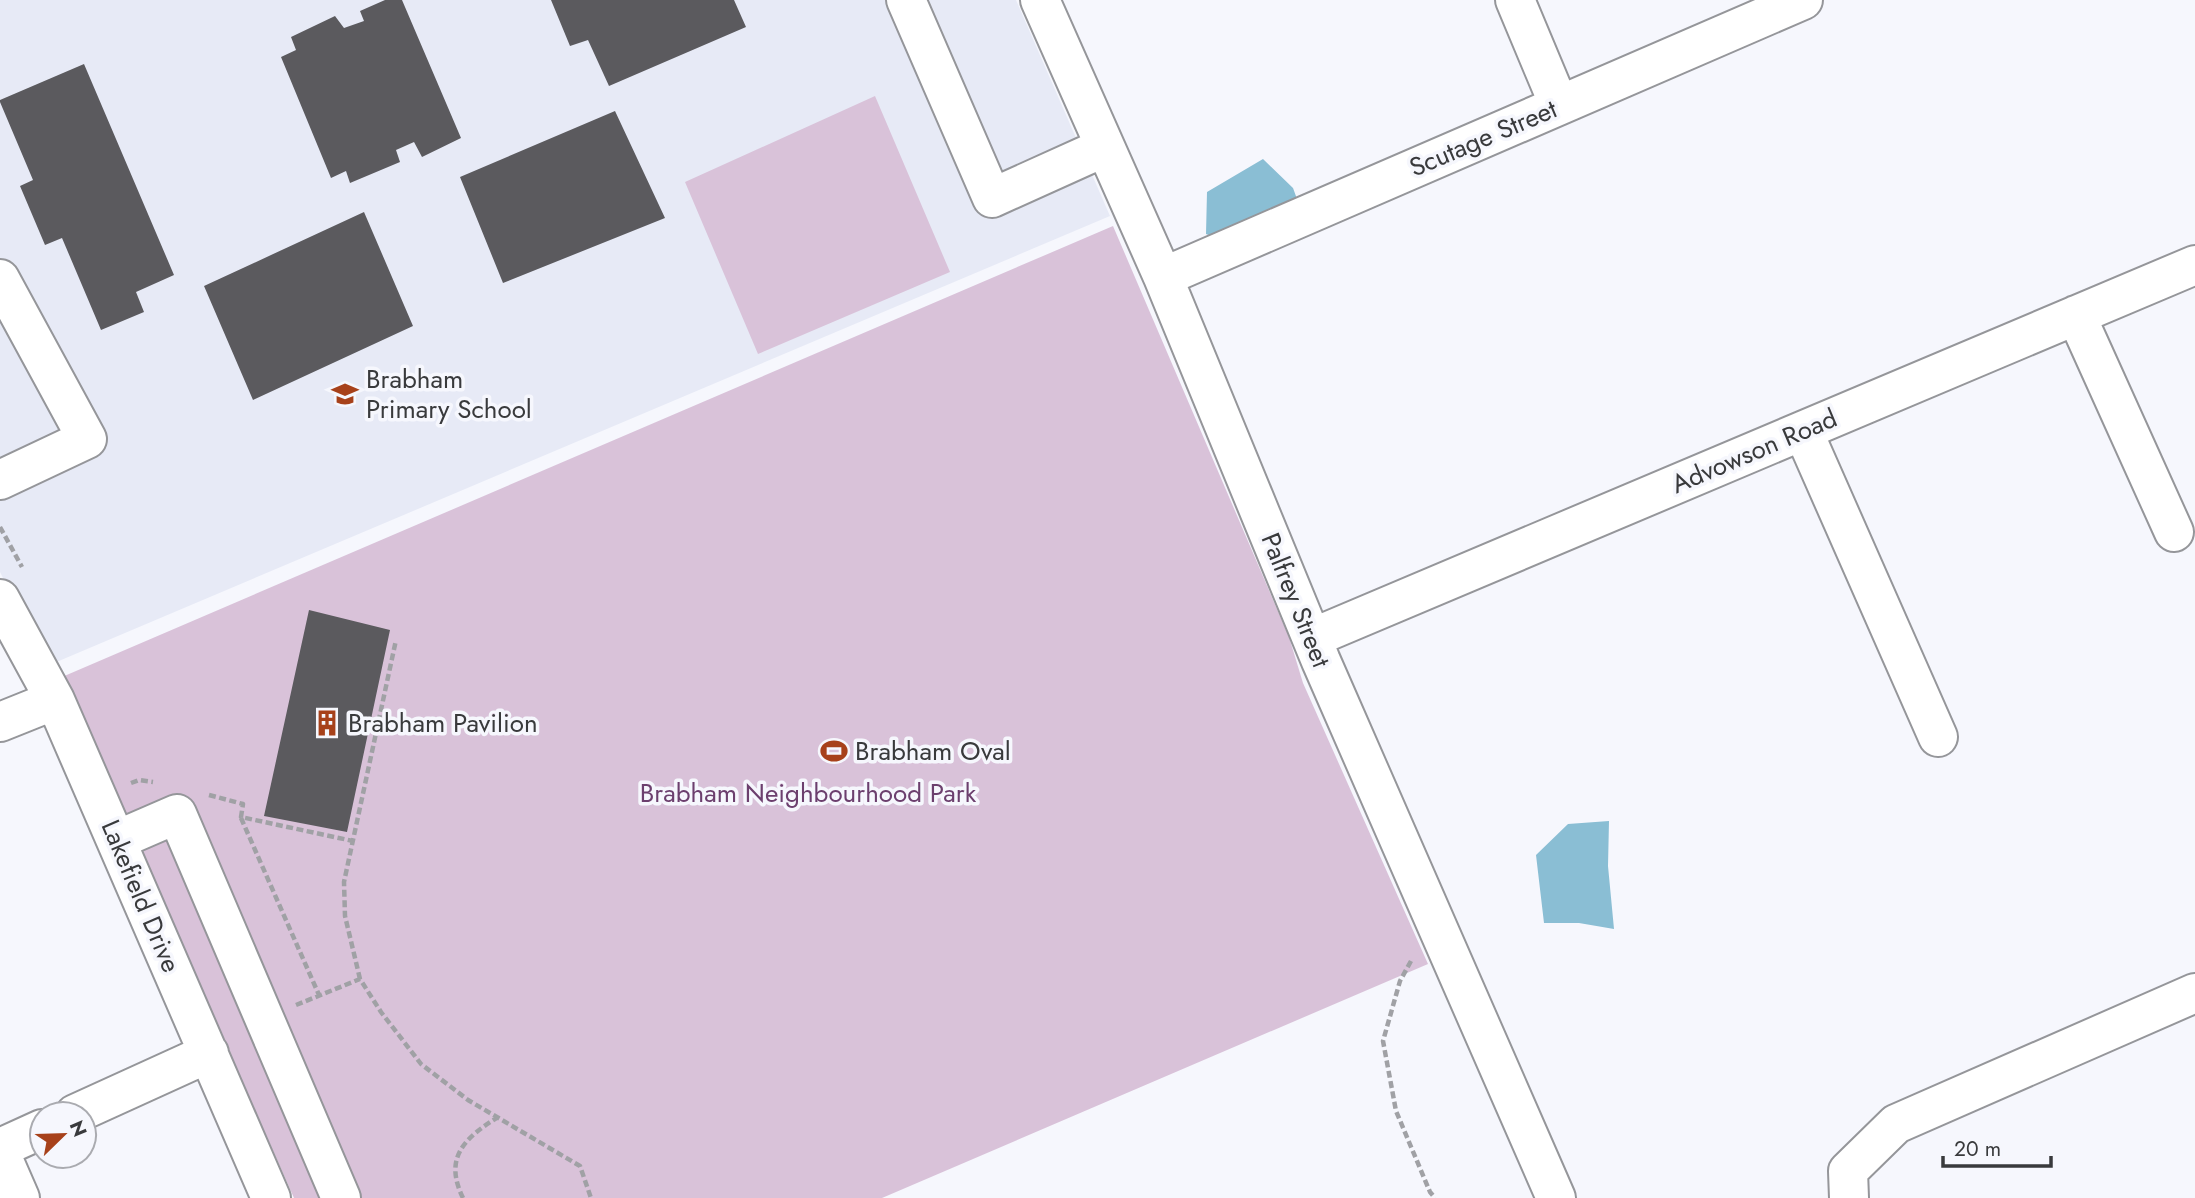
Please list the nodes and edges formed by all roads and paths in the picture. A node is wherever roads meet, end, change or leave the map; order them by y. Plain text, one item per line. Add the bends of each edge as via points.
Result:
1 (906, 0) edge
2 (1040, 0) edge
3 (1515, 0) edge
4 (1802, 0) edge
5 (1559, 105) junction
6 (1105, 147) junction
7 (2195, 265) edge
8 (1163, 277) junction
9 (0, 279) edge
10 (2076, 315) junction
11 (1803, 430) junction
12 (0, 480) edge
13 (2174, 532) dead end
14 (0, 599) edge
15 (1312, 638) junction
16 (396, 640) dead end
17 (55, 700) junction
18 (0, 722) edge
19 (1938, 737) dead end
20 (155, 782) dead end
21 (126, 785) dead end
22 (198, 792) dead end
23 (241, 817) junction
24 (117, 839) junction
25 (353, 841) junction
26 (1414, 957) dead end
27 (360, 979) junction
28 (2195, 993) edge
29 (319, 995) junction
30 (264, 1018) junction
31 (209, 1053) junction
32 (98, 1104) edge
33 (498, 1118) junction
34 (28, 1136) edge
35 (0, 1150) edge
36 (20, 1198) edge
37 (271, 1198) edge
38 (341, 1198) edge
39 (463, 1198) edge
40 (592, 1198) edge
41 (1435, 1198) edge
42 (1556, 1198) edge
43 (1849, 1198) edge

1 - 6 street via 992,198
2 - 6 street, Palfrey Street
3 - 5 street
4 - 5 street, Scutage Street
5 - 8 street, Scutage Street
6 - 8 street, Palfrey Street
7 - 10 street, Advowson Road
8 - 15 street, Palfrey Street
9 - 12 street via 87,439
10 - 11 street, Advowson Road
10 - 13 street
11 - 15 street, Advowson Road
11 - 19 street
14 - 17 street, Lakefield Drive
15 - 42 street, Palfrey Street
16 - 25 path
17 - 18 street
17 - 24 street, Lakefield Drive
20 - 21 path via 139,780
22 - 23 path via 243,804
23 - 25 path
23 - 29 path
24 - 30 street via 177,814
24 - 31 street, Lakefield Drive
25 - 27 path via 344,882 345,916
26 - 41 path via 1400,981 1383,1041 1396,1111
27 - 29 path
27 - 33 path via 421,1064
28 - 43 street via 1896,1124 1848,1171
29 - 30 path
30 - 38 street
31 - 32 street
31 - 37 street, Lakefield Drive
33 - 39 path via 472,1134 457,1154 457,1184
33 - 40 path via 580,1166
34 - 35 street
35 - 36 street

